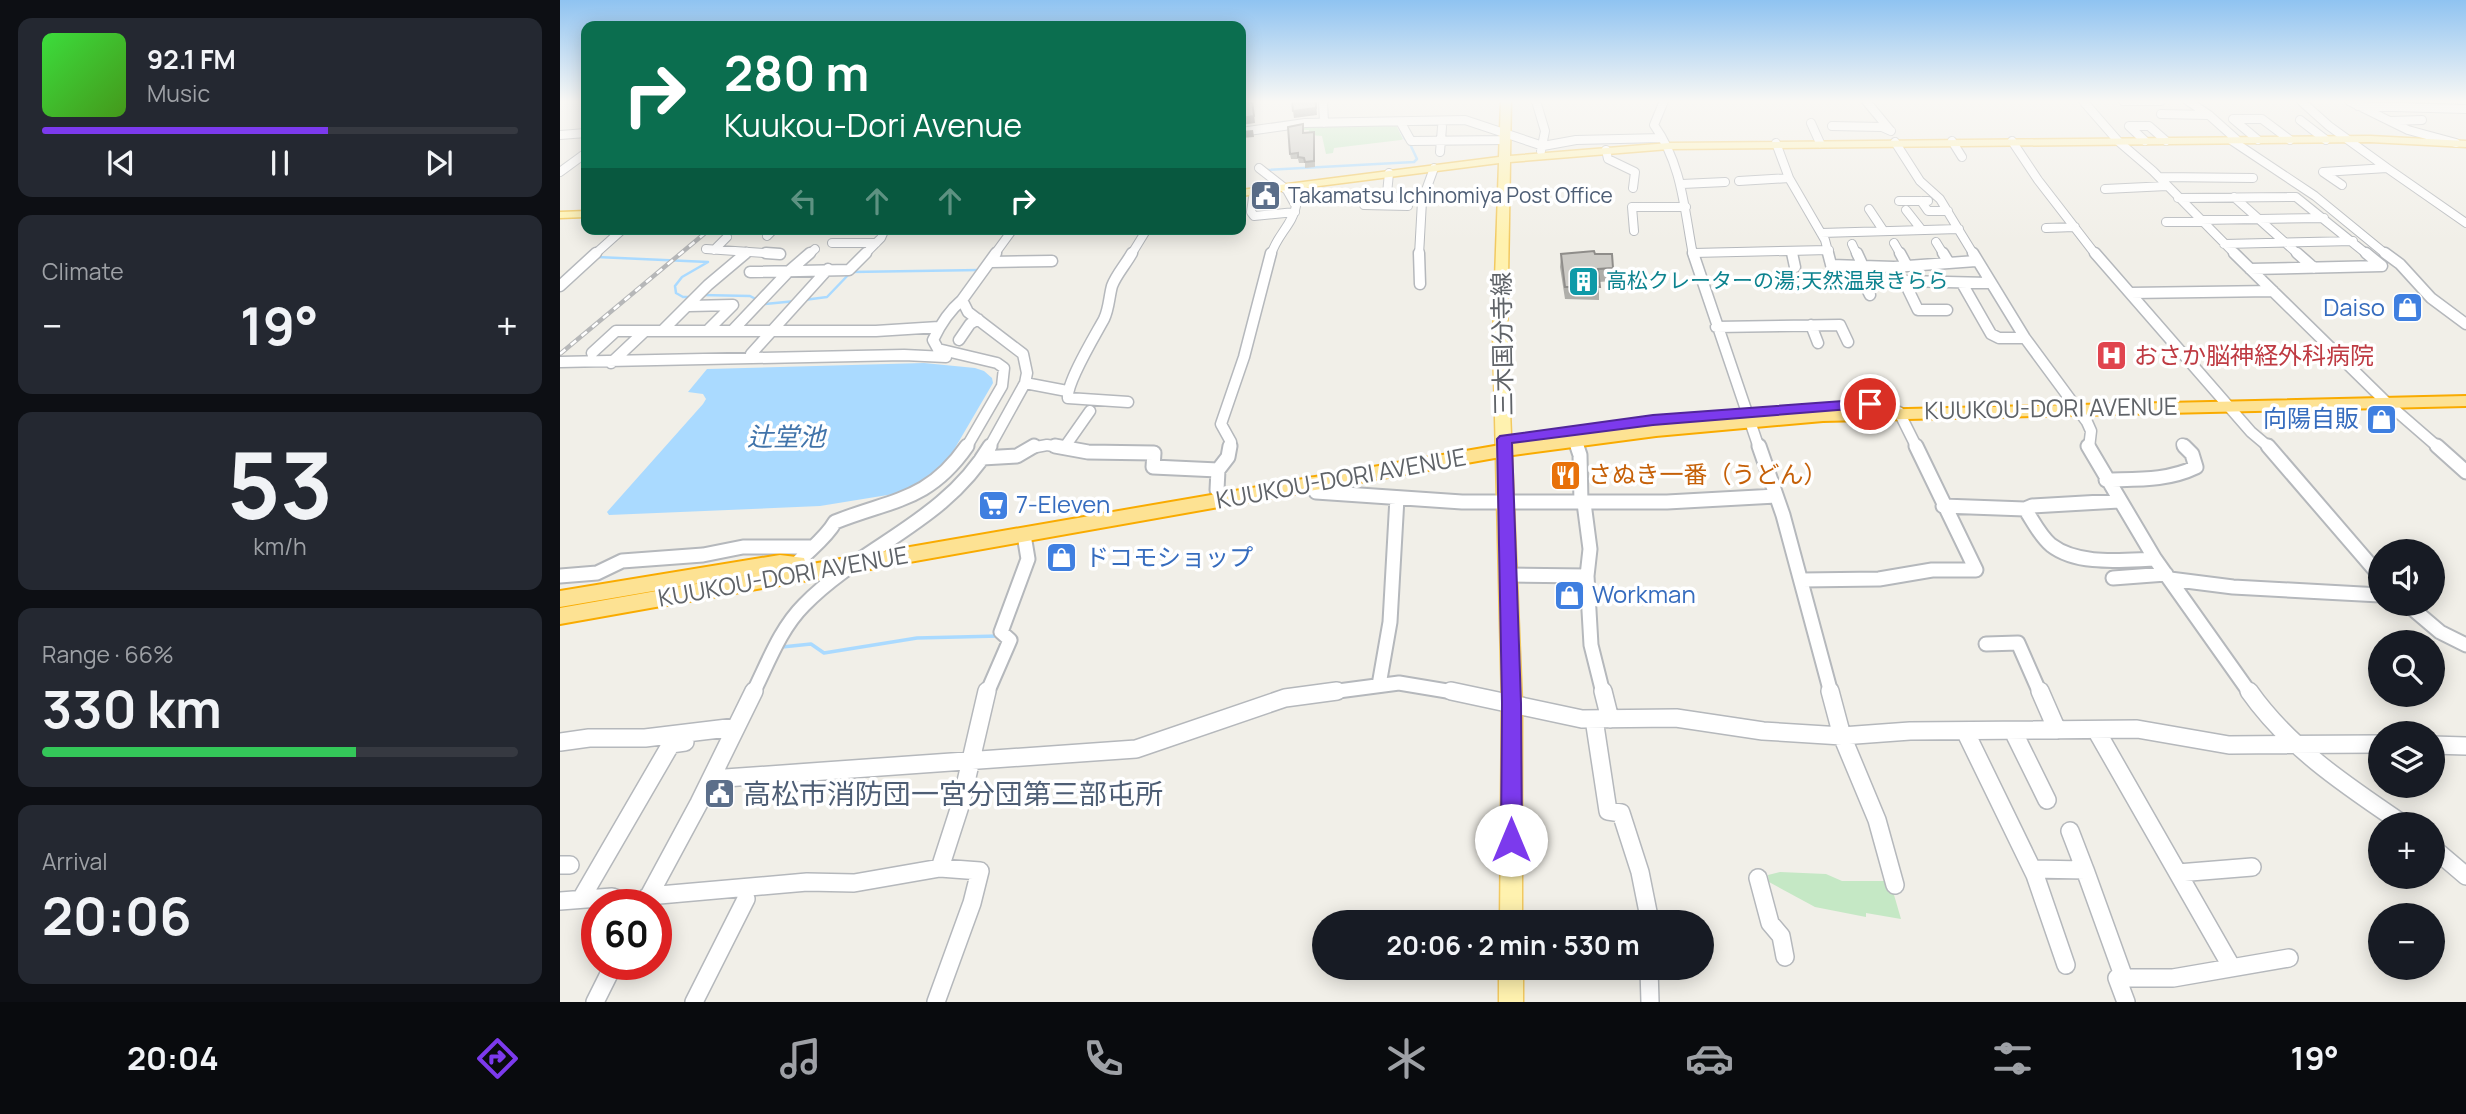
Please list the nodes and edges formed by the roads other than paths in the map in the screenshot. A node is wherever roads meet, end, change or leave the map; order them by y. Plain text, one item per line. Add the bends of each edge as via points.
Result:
1 (1440, 148) edge
2 (1505, 148) edge
3 (1533, 148) edge
4 (1542, 148) edge
5 (1552, 148) edge
6 (1617, 148) edge
7 (1667, 148) edge
8 (1777, 148) edge
9 (1901, 148) edge
10 (1956, 148) edge
11 (2016, 148) edge
12 (2126, 148) edge
13 (2245, 148) edge
14 (2360, 148) edge
15 (1606, 150) junction
16 (1542, 151) junction
17 (1440, 152) dead end
18 (581, 157) edge
19 (1962, 157) dead end
20 (560, 158) edge
21 (581, 159) edge
22 (1506, 159) junction
23 (1434, 168) junction
24 (2387, 168) junction
25 (1259, 169) dead end
26 (2217, 170) dead end
27 (560, 172) edge
28 (1389, 173) junction
29 (2156, 174) junction
30 (1789, 178) junction
31 (2253, 178) dead end
32 (1621, 180) dead end
33 (1739, 181) dead end
34 (1725, 182) dead end
35 (1682, 184) junction
36 (2354, 184) dead end
37 (1633, 186) joint
38 (2167, 186) junction
39 (1280, 187) junction
40 (2105, 188) dead end
41 (1254, 191) junction
42 (1246, 192) edge
43 (1423, 196) junction
44 (2234, 197) junction
45 (1334, 198) dead end
46 (2178, 198) junction
47 (1295, 199) junction
48 (1386, 202) junction
49 (1901, 203) joint
50 (1364, 205) dead end
51 (1408, 206) dead end
52 (1686, 208) junction
53 (1869, 209) dead end
54 (1948, 211) junction
55 (1295, 212) junction
56 (581, 214) edge
57 (560, 215) edge
58 (2339, 217) junction
59 (2321, 218) junction
60 (2258, 219) junction
61 (2202, 221) junction
62 (2166, 222) dead end
63 (2466, 223) edge
64 (2075, 227) junction
65 (1921, 229) junction
66 (1959, 229) junction
67 (1883, 230) junction
68 (1634, 231) dead end
69 (1821, 233) junction
70 (617, 235) edge
71 (881, 235) edge
72 (1009, 235) edge
73 (1144, 235) edge
74 (727, 237) dead end
75 (2060, 237) dead end
76 (2353, 241) junction
77 (1936, 242) dead end
78 (2285, 242) junction
79 (832, 243) dead end
80 (876, 243) junction
81 (1894, 243) dead end
82 (1852, 244) dead end
83 (2224, 244) junction
84 (815, 249) dead end
85 (1829, 250) junction
86 (1792, 251) junction
87 (747, 252) junction
88 (1693, 253) junction
89 (1052, 261) dead end
90 (1976, 261) junction
91 (991, 262) junction
92 (1949, 263) junction
93 (1933, 264) junction
94 (1831, 265) junction
95 (1863, 266) junction
96 (1907, 266) junction
97 (1795, 267) dead end
98 (2314, 268) junction
99 (828, 269) junction
100 (2250, 269) junction
101 (788, 272) junction
102 (1940, 277) dead end
103 (1420, 284) dead end
104 (1990, 284) junction
105 (560, 286) edge
106 (2273, 291) junction
107 (2130, 293) junction
108 (1870, 295) dead end
109 (962, 300) junction
110 (689, 306) junction
111 (1947, 310) dead end
112 (978, 319) junction
113 (2466, 324) edge
114 (1811, 325) junction
115 (939, 327) junction
116 (1716, 327) junction
117 (709, 329) junction
118 (663, 330) junction
119 (733, 330) junction
120 (645, 331) junction
121 (771, 331) junction
122 (2025, 338) junction
123 (959, 340) dead end
124 (1848, 342) dead end
125 (1818, 343) dead end
126 (592, 353) dead end
127 (751, 354) dead end
128 (971, 357) junction
129 (611, 363) junction
130 (562, 365) edge
131 (1025, 383) junction
132 (1067, 391) junction
133 (2466, 392) edge
134 (2382, 398) junction
135 (1128, 401) dead end
136 (2225, 401) junction
137 (2466, 401) edge
138 (2073, 404) junction
139 (1090, 411) dead end
140 (1899, 412) junction
141 (1747, 416) junction
142 (1574, 440) junction
143 (2182, 444) dead end
144 (1505, 445) junction
145 (1064, 448) junction
146 (982, 458) junction
147 (2464, 468) edge
148 (1218, 470) junction
149 (2106, 480) junction
150 (1312, 484) junction
151 (1217, 490) junction
152 (1776, 496) junction
153 (1397, 498) junction
154 (1507, 501) junction
155 (2119, 501) junction
156 (1582, 503) junction
157 (1943, 506) junction
158 (2025, 509) junction
159 (1024, 535) junction
160 (812, 547) junction
161 (882, 548) junction
162 (2155, 559) junction
163 (2368, 562) edge
164 (858, 564) junction
165 (795, 569) junction
166 (1509, 575) junction
167 (560, 576) edge
168 (1587, 576) junction
169 (2168, 577) junction
170 (2113, 578) dead end
171 (1802, 580) junction
172 (2368, 593) edge
173 (560, 599) edge
174 (560, 605) edge
175 (560, 616) edge
176 (2421, 616) edge
177 (560, 625) edge
178 (1986, 644) dead end
179 (2466, 645) edge
180 (1378, 685) junction
181 (1512, 703) junction
182 (1602, 719) junction
183 (736, 727) junction
184 (2057, 730) junction
185 (2096, 730) junction
186 (1965, 731) junction
187 (2012, 731) junction
188 (1842, 736) junction
189 (560, 742) edge
190 (685, 742) dead end
191 (2294, 743) junction
192 (2368, 744) edge
193 (2445, 745) edge
194 (2466, 746) edge
195 (969, 761) junction
196 (711, 779) junction
197 (2048, 800) dead end
198 (2385, 812) edge
199 (2070, 831) dead end
200 (2445, 858) edge
201 (940, 867) junction
202 (2252, 867) dead end
203 (2033, 869) junction
204 (2085, 870) junction
205 (2178, 873) junction
206 (2466, 876) edge
207 (1758, 878) dead end
208 (1895, 885) dead end
209 (587, 889) edge
210 (649, 889) edge
211 (672, 898) edge
212 (746, 899) dead end
213 (581, 900) edge
214 (560, 901) edge
215 (1511, 910) edge
216 (1648, 910) edge
217 (1785, 957) dead end
218 (2289, 958) dead end
219 (2066, 965) dead end
220 (2231, 967) junction
221 (2124, 978) junction
222 (606, 980) edge
223 (1511, 980) edge
224 (1650, 980) edge
225 (595, 1002) edge
226 (694, 1002) edge
227 (936, 1002) edge
228 (1511, 1002) edge
229 (1650, 1002) edge
230 (2126, 1002) edge

1 - 17 street
2 - 22 main road, 三木国分寺線
3 - 16 street
4 - 16 street
5 - 16 street
6 - 15 main road
7 - 35 street
8 - 30 street
9 - 54 street via 1919,180
10 - 19 street
11 - 64 street
12 - 29 street
13 - 58 street
14 - 24 street
15 - 16 main road
15 - 37 street via 1617,166 1635,172
16 - 22 main road
18 - 20 street
21 - 27 street
22 - 23 main road
22 - 144 main road, 三木国分寺線 via 1500,337
23 - 28 main road
23 - 43 street
24 - 36 street via 2323,172 2337,185
24 - 63 street
25 - 39 street
26 - 29 street
28 - 39 main road
28 - 48 street
29 - 31 street
29 - 38 street
30 - 33 street
30 - 69 street
32 - 37 street
34 - 35 street
35 - 52 street
38 - 40 street
38 - 46 street
39 - 41 main road
39 - 47 street
41 - 42 main road
41 - 55 street via 1254,216
43 - 48 street
43 - 103 street via 1418,233 1423,270
44 - 46 street
44 - 59 street via 2296,197
44 - 60 street
45 - 47 street
46 - 61 street
47 - 55 street
48 - 50 street
48 - 51 street
49 - 54 street via 1924,201 1928,211
49 - 65 street
52 - 68 street via 1632,207
52 - 88 street
53 - 67 street
54 - 66 street
55 - 148 street via 1276,237 1261,285 1221,424 1231,442 1228,457
56 - 57 main road
58 - 59 street
58 - 113 street
59 - 60 street
59 - 76 street
60 - 61 street
60 - 78 street
61 - 62 street
61 - 83 street
64 - 75 street via 2049,228
64 - 107 street
65 - 66 street
65 - 67 street
66 - 90 street
67 - 69 street
69 - 85 street
70 - 105 street
71 - 80 street
72 - 91 street
73 - 132 street via 1113,284 1105,317
74 - 87 street via 710,249
76 - 78 street
76 - 98 street via 2382,266
77 - 92 street
78 - 83 street
78 - 98 street
79 - 80 street
80 - 99 street via 849,270
81 - 96 street
82 - 95 street
83 - 100 street
84 - 101 street
85 - 86 street
85 - 94 street
86 - 88 street
86 - 97 street
87 - 101 street via 784,250 756,272
87 - 110 street
88 - 116 street
89 - 91 street
90 - 92 street
90 - 104 street
91 - 109 street
92 - 93 street
93 - 96 street
93 - 102 street
94 - 95 street
94 - 108 street via 1834,276 1862,279
95 - 96 street
98 - 100 street
99 - 101 street
99 - 121 street
100 - 106 street
101 - 119 street
104 - 111 street via 1904,281 1918,310
104 - 122 street
104 - 122 street via 1962,285 1992,334
106 - 107 street
106 - 134 street
107 - 136 street
109 - 112 street
109 - 115 street
110 - 117 street via 733,305
110 - 118 street
112 - 123 street
112 - 131 street via 1023,354
114 - 116 street
114 - 124 street via 1840,325
114 - 125 street
115 - 121 street
115 - 128 street via 933,340 938,349
116 - 141 street
117 - 118 street
117 - 119 street
118 - 120 street
119 - 121 street
120 - 126 street via 616,331
120 - 129 street
121 - 127 street
122 - 138 street
128 - 129 street
128 - 160 street via 997,363 1004,368 1005,377 951,471 914,496 835,522 827,536
129 - 130 street
131 - 132 street
131 - 146 street
132 - 135 street via 1068,398
133 - 134 highway, KUUKOU-DORI AVENUE
134 - 136 highway, KUUKOU-DORI AVENUE
134 - 137 highway, KUUKOU-DORI AVENUE
134 - 147 street
136 - 138 highway, KUUKOU-DORI AVENUE
136 - 163 street
138 - 140 highway, KUUKOU-DORI AVENUE
138 - 141 highway, KUUKOU-DORI AVENUE via 1822,406
138 - 149 street via 2091,431 2088,447
139 - 145 street
140 - 141 highway, KUUKOU-DORI AVENUE
140 - 157 street
141 - 142 highway, KUUKOU-DORI AVENUE
141 - 144 highway, KUUKOU-DORI AVENUE via 1594,427
141 - 152 street
142 - 144 highway, KUUKOU-DORI AVENUE
142 - 156 street via 1580,455
143 - 149 street via 2196,467 2188,472
144 - 150 highway, KUUKOU-DORI AVENUE
144 - 151 highway, KUUKOU-DORI AVENUE
144 - 154 main road, 三木国分寺線
145 - 146 street via 1035,446 1017,456
145 - 148 street via 1154,453 1153,467
146 - 161 street via 954,494
148 - 151 street
149 - 155 street
150 - 153 street via 1317,492
150 - 159 highway, KUUKOU-DORI AVENUE
151 - 161 highway, KUUKOU-DORI AVENUE
152 - 156 street
152 - 171 street
153 - 154 street
153 - 180 street via 1390,622
154 - 156 street
154 - 166 main road, 三木国分寺線
155 - 158 street
155 - 162 street
156 - 168 street via 1590,548
157 - 158 street
157 - 171 street via 1976,570
158 - 162 street via 2054,548 2114,560
159 - 164 highway, KUUKOU-DORI AVENUE
159 - 195 street via 1028,559 1001,632 1010,640 987,692
160 - 165 street
160 - 167 street via 743,547 622,561 597,573
161 - 164 street
161 - 165 highway, KUUKOU-DORI AVENUE
162 - 169 street
164 - 165 highway, KUUKOU-DORI AVENUE
164 - 183 street via 796,612
165 - 173 highway via 780,562
165 - 174 highway, KUUKOU-DORI AVENUE
165 - 175 highway, KUUKOU-DORI AVENUE
165 - 177 highway via 775,587
166 - 168 street
166 - 181 main road, 三木国分寺線
168 - 182 street
169 - 170 street
169 - 172 street via 2233,587
169 - 191 street via 2256,701
171 - 188 street
176 - 179 street
178 - 184 street via 2018,643
180 - 181 street via 1426,686
180 - 195 street via 1285,698 1136,749
181 - 182 street via 1582,719
181 - 215 main road, 三木国分寺線
182 - 188 street via 1676,718 1763,732
182 - 216 street via 1608,811 1621,813
183 - 189 street
183 - 196 street
184 - 185 street
184 - 187 street
185 - 191 street via 2137,729 2229,745
185 - 205 street
186 - 187 street
186 - 188 street
186 - 203 street
187 - 197 street
188 - 208 street via 1877,820
190 - 209 street via 671,744
191 - 192 street
191 - 198 street
193 - 194 street
195 - 196 street
195 - 201 street
196 - 210 street
199 - 204 street
200 - 206 street
201 - 211 street via 854,883 807,882
201 - 227 street via 980,871
202 - 205 street
203 - 204 street
203 - 219 street via 2056,925
204 - 221 street
205 - 220 street
207 - 217 street
212 - 226 street
213 - 214 street
218 - 220 street
220 - 221 street via 2173,978
221 - 230 street via 2117,978
222 - 225 street
223 - 228 main road
224 - 229 street

